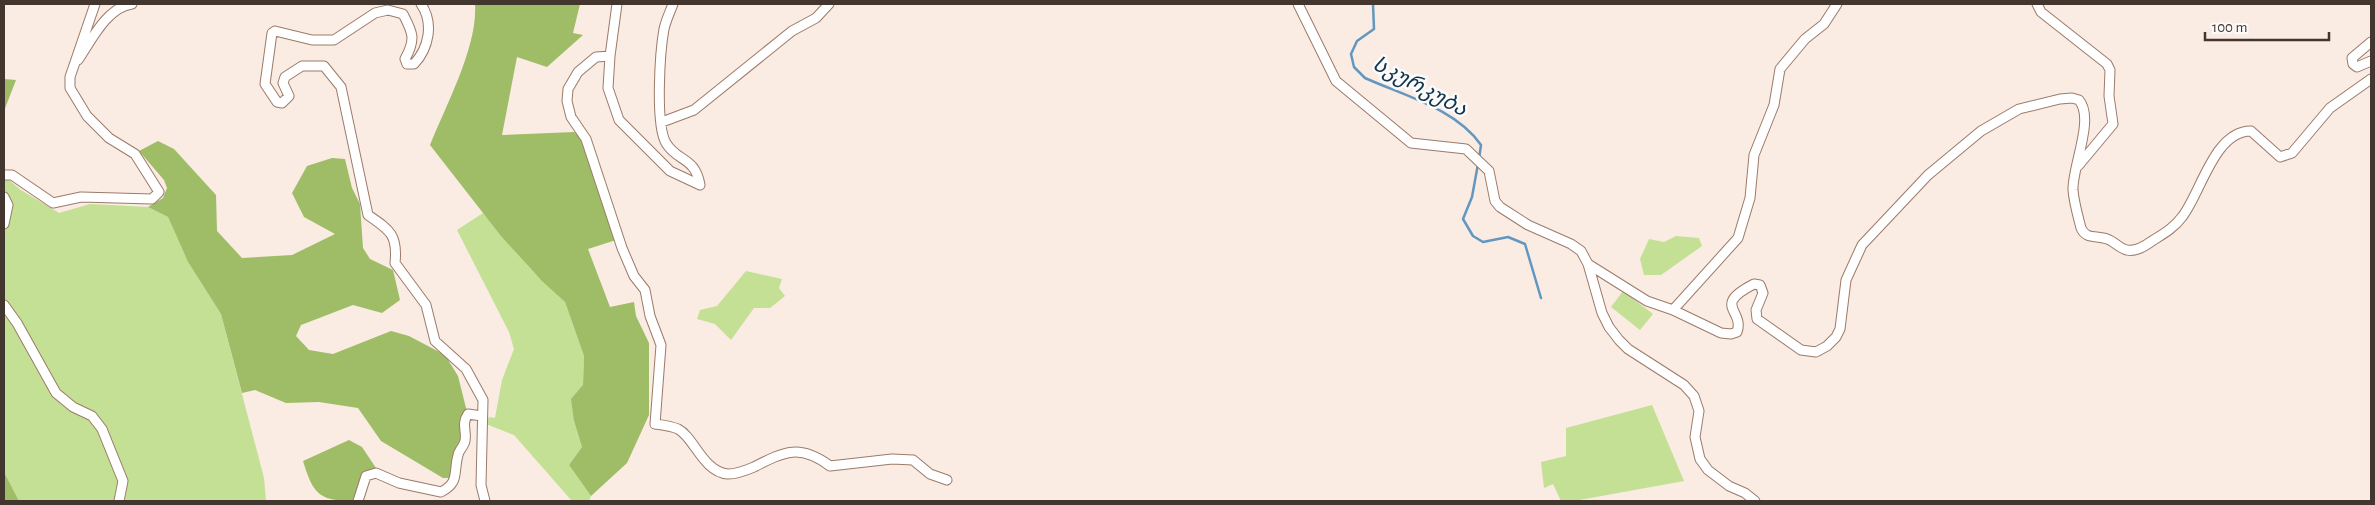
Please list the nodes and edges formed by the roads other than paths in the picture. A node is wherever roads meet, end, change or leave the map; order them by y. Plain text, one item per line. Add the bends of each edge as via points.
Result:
1 (95, 4) edge
2 (132, 4) edge
3 (421, 4) edge
4 (617, 4) edge
5 (673, 4) edge
6 (829, 4) edge
7 (1298, 4) edge
8 (1837, 4) edge
9 (2037, 4) edge
10 (2371, 42) edge
11 (610, 56) junction
12 (2371, 61) edge
13 (75, 65) junction
14 (2371, 79) edge
15 (662, 122) junction
16 (2078, 166) junction
17 (4, 175) edge
18 (4, 197) edge
19 (4, 224) edge
20 (1588, 264) junction
21 (4, 305) edge
22 (1673, 310) junction
23 (482, 416) junction
24 (947, 480) dead end
25 (119, 501) edge
26 (358, 501) edge
27 (486, 501) edge
28 (1755, 501) edge

1 - 13 street
2 - 13 street via 110,15
3 - 23 street via 426,11 428,41 414,64 407,64 405,59 413,34 403,14 388,10 375,13 334,40 312,40 275,32 272,34 265,84 276,102 282,104 289,96 283,84 285,77 302,66 324,66 341,87 368,215 390,230 397,246 395,263 426,304 435,341 466,369 482,400
4 - 11 street
5 - 15 street via 664,28 659,84
6 - 15 street via 816,18 792,31 694,110
7 - 20 street via 1336,81 1411,143 1466,149 1489,171 1495,201 1500,207 1528,225 1571,244 1581,251
8 - 22 street via 1824,24 1805,39 1780,69 1774,105 1754,155 1750,198 1738,238
9 - 16 street via 2041,12 2101,59 2110,70 2113,124
10 - 12 street via 2352,58 2357,67
11 - 15 street via 608,88 619,120 670,171 700,186 694,167 667,145 662,135
11 - 24 street via 596,58 578,72 568,90 567,100 572,117 586,139 622,248 634,276 646,290 650,316 661,345 655,424 679,429 713,468 728,474 748,470 782,452 814,455 830,466 892,459 913,460 930,474
13 - 17 street via 70,88 87,116 108,138 135,154 158,192 152,199 81,197 53,203 12,175
14 - 16 street via 2330,108 2287,156 2280,157 2250,131 2242,131 2232,137 2222,146 2183,216 2172,229 2135,250 2083,233 2073,191
16 - 22 street via 2084,116 2079,100 2060,99 2025,107 1981,131 1928,175 1862,245 1846,280 1840,328 1832,342 1816,352 1801,350 1757,320 1756,310 1763,293 1760,285 1754,284 1734,297 1732,303 1738,332 1721,333
18 - 19 street via 8,206
20 - 22 street via 1641,298
20 - 28 street via 1602,313 1619,340 1694,396 1699,411 1695,437 1700,459 1708,470
21 - 25 street via 56,393 73,408 92,416 102,430 122,481
23 - 26 street via 468,414 464,420 465,441 458,455 454,481 448,489 441,492 407,485 376,473 366,476
23 - 27 street via 481,485

